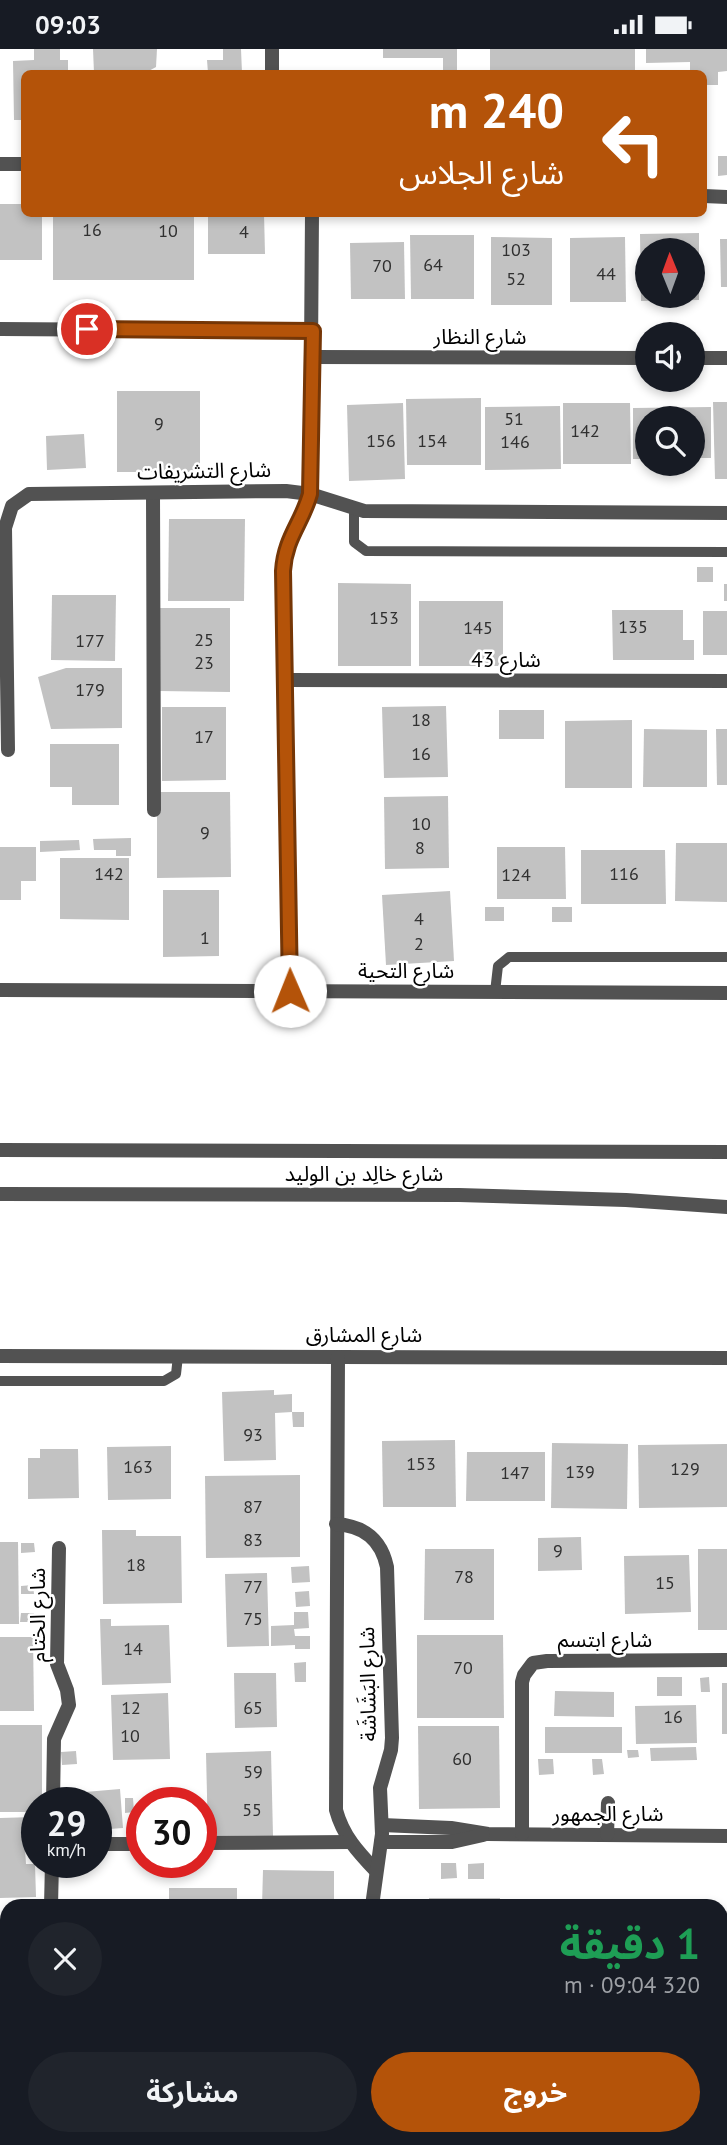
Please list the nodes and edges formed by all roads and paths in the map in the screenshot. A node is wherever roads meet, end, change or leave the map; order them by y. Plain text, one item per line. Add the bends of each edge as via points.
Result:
1 (272, 49) edge
2 (272, 70) edge
3 (0, 164) edge
4 (21, 164) edge
5 (707, 196) edge
6 (727, 197) edge
7 (312, 217) edge
8 (0, 329) edge
9 (313, 331) junction
10 (313, 357) junction
11 (635, 358) edge
12 (705, 358) edge
13 (727, 358) edge
14 (153, 493) junction
15 (310, 494) junction
16 (354, 510) junction
17 (727, 513) edge
18 (727, 552) edge
19 (285, 680) junction
20 (727, 681) edge
21 (8, 750) dead end
22 (154, 810) dead end
23 (727, 957) edge
24 (0, 990) edge
25 (290, 991) junction
26 (495, 992) junction
27 (727, 993) edge
28 (0, 1150) edge
29 (727, 1152) edge
30 (0, 1194) edge
31 (727, 1207) edge
32 (0, 1356) edge
33 (178, 1356) junction
34 (338, 1356) junction
35 (727, 1357) edge
36 (0, 1381) edge
37 (336, 1524) junction
38 (59, 1548) dead end
39 (727, 1660) edge
40 (53, 1787) edge
41 (608, 1803) dead end
42 (382, 1825) junction
43 (488, 1834) junction
44 (522, 1834) junction
45 (607, 1835) junction
46 (727, 1836) edge
47 (350, 1842) junction
48 (381, 1842) junction
49 (217, 1843) edge
50 (376, 1871) junction
51 (52, 1878) edge
52 (51, 1899) edge
53 (373, 1899) edge

1 - 2 street
3 - 4 street
5 - 6 street
7 - 9 street
8 - 9 street
9 - 10 street
10 - 11 street, شارع النظار
10 - 15 street
12 - 13 street
14 - 15 street, شارع التشريفات
14 - 21 street, شارع التشريفات via 39,493 21,497 8,511
14 - 22 street
15 - 16 street, شارع التشريفات
15 - 19 street via 284,558
16 - 17 street, شارع التشريفات
16 - 18 lane via 353,538 366,551
19 - 20 street, شارع 43
19 - 25 street
23 - 26 lane via 509,957 498,966
24 - 25 street, شارع التحية
25 - 26 street, شارع التحية
26 - 27 street, شارع التحية
28 - 29 street, شارع خالِد بن الوليد
30 - 31 street, شارع خالِد بن الوليد via 471,1195
32 - 33 street, شارع المشارق
33 - 34 street, شارع المشارق
33 - 36 lane via 176,1374 164,1381
34 - 35 street, شارع المشارق
34 - 37 street, شارع البَشَاشَة
37 - 42 street, شارع البَشَاشَة via 352,1525 372,1537 387,1567 392,1738 380,1788
37 - 47 street, شارع البَشَاشَة via 336,1810
38 - 40 street, شارع الختام via 57,1664 69,1705 54,1739
39 - 44 street, شارع ابتسم via 533,1663 522,1682
41 - 45 street
42 - 43 street, شارع الجمهور
42 - 48 street, شارع البَشَاشَة
43 - 44 street, شارع الجمهور
43 - 48 street, شارع الجمهور via 452,1842
44 - 45 street, شارع الجمهور
45 - 46 street, شارع الجمهور
47 - 49 street
47 - 50 street, شارع البَشَاشَة
48 - 50 street, شارع البَشَاشَة
50 - 53 street, شارع البَشَاشَة
51 - 52 street

